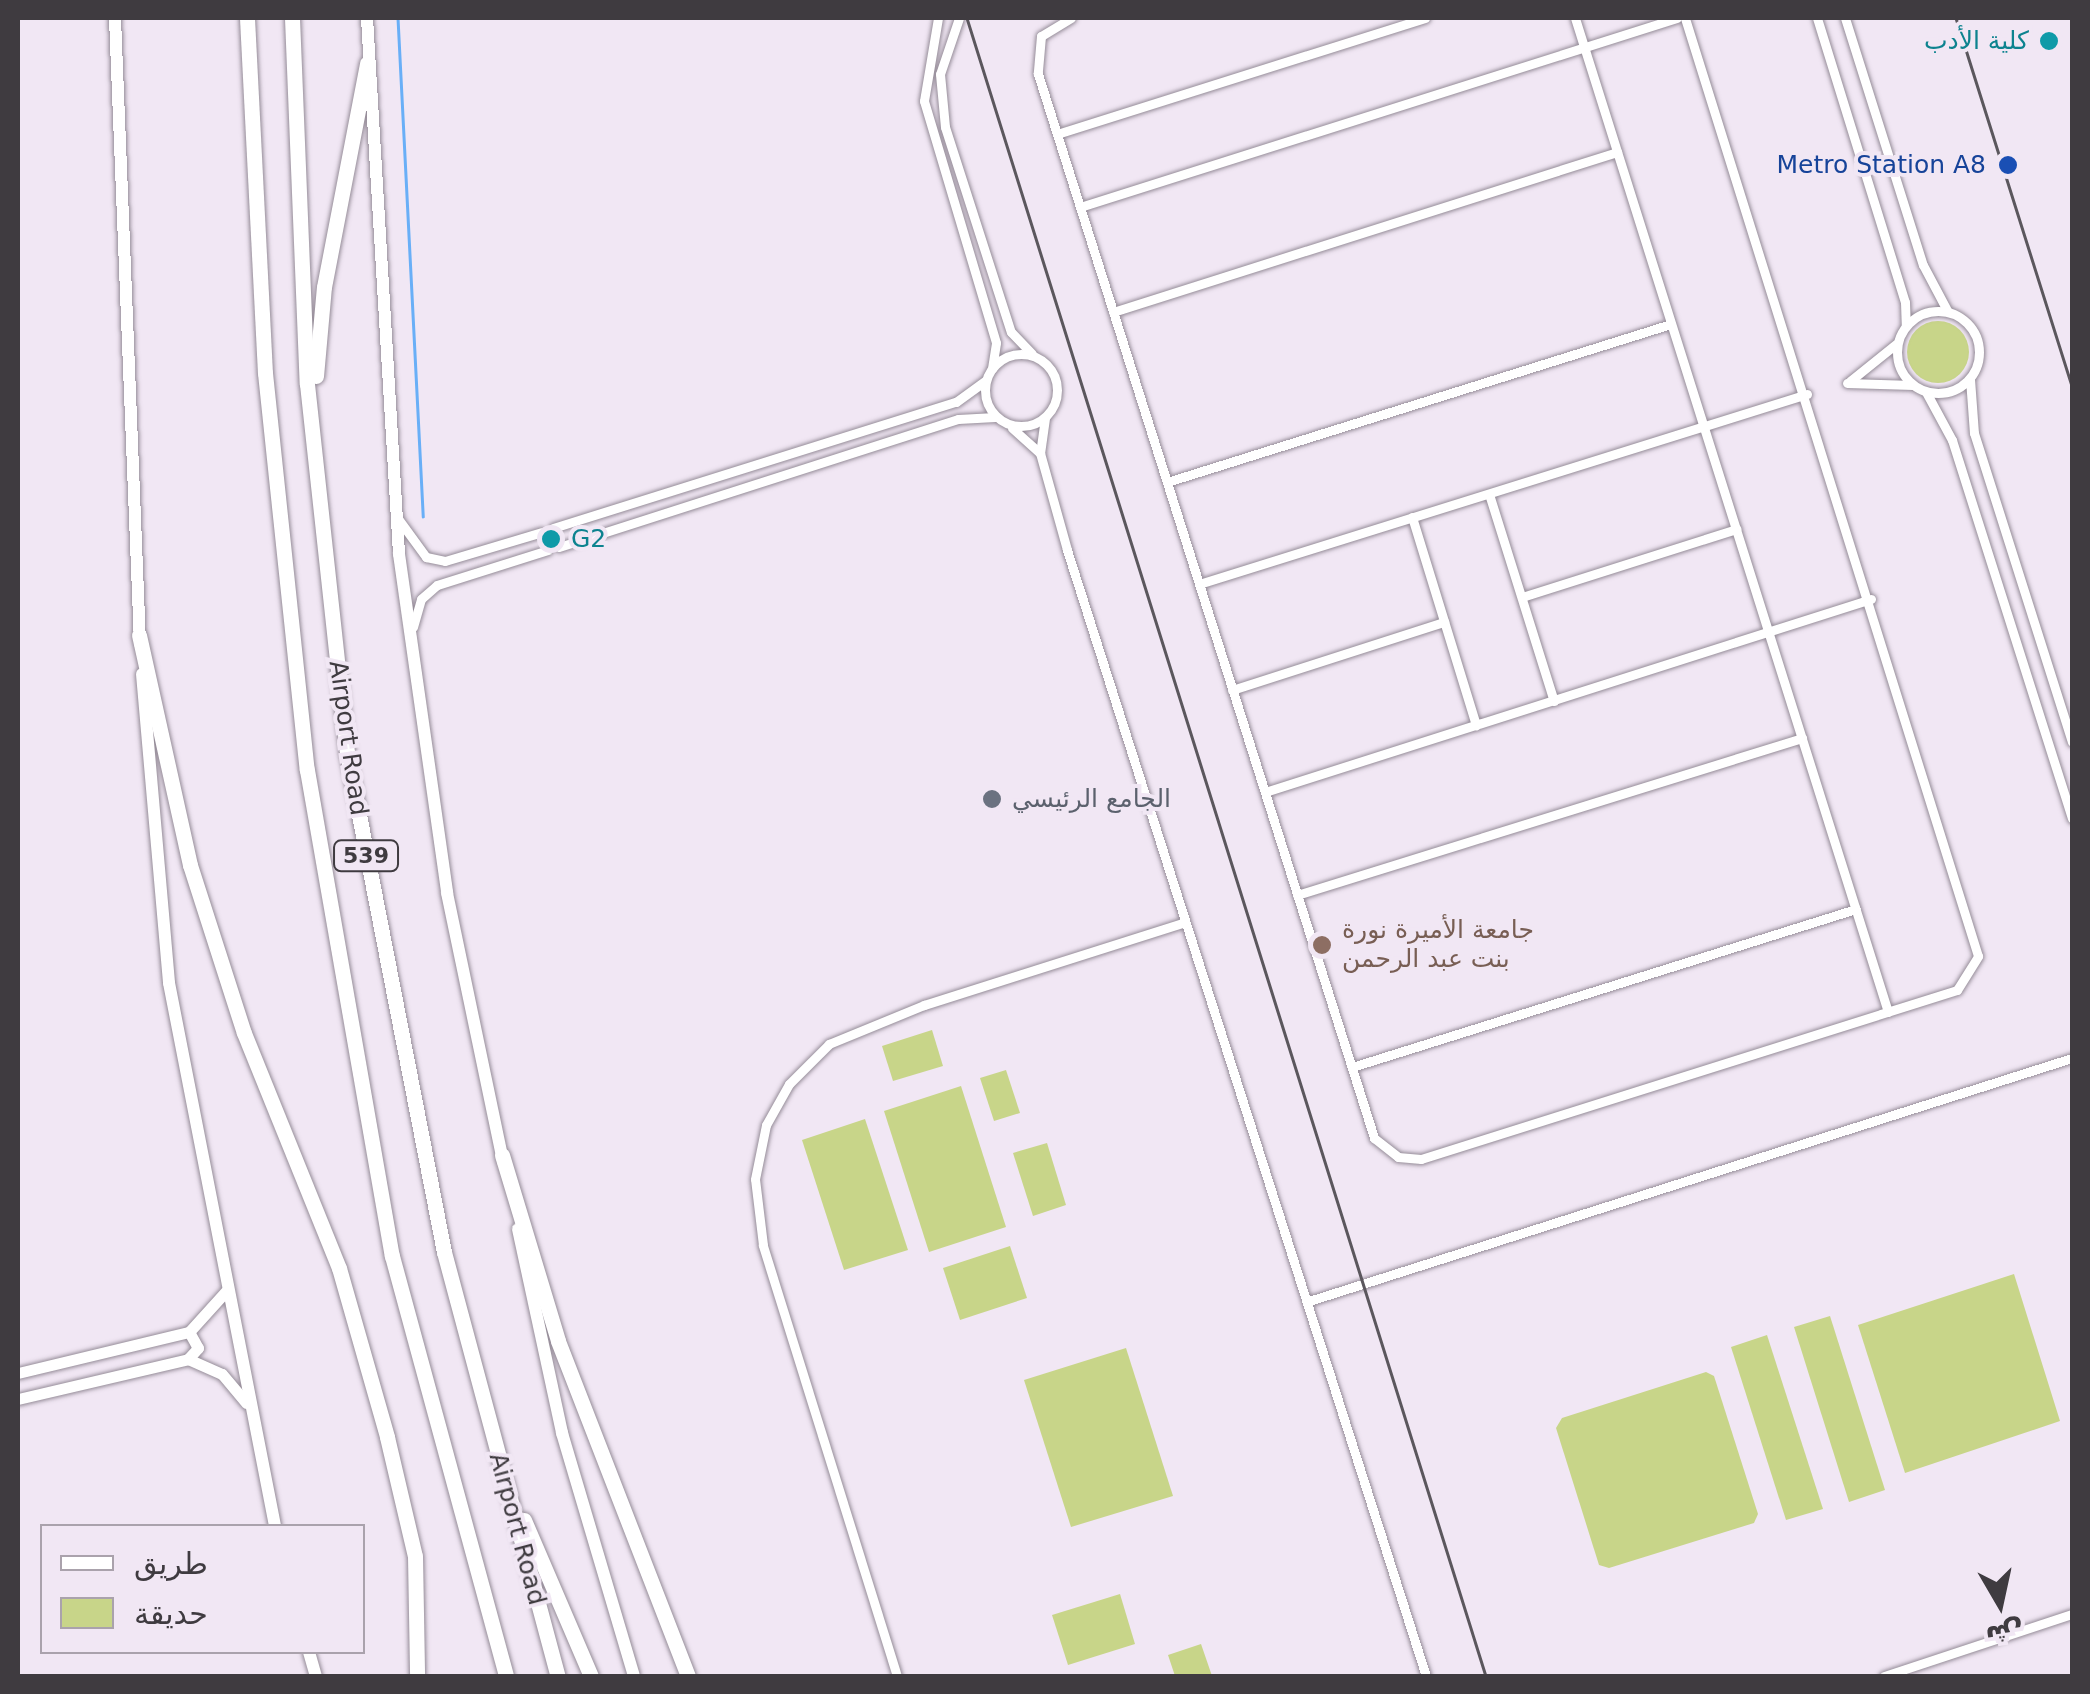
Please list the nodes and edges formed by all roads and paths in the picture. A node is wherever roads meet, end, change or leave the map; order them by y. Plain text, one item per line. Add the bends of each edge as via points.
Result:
1 (105, 18) edge
2 (246, 18) edge
3 (292, 18) edge
4 (368, 18) edge
5 (938, 18) edge
6 (958, 18) edge
7 (1071, 18) edge
8 (1425, 18) edge
9 (1575, 18) edge
10 (1681, 18) edge
11 (1816, 18) edge
12 (1846, 18) edge
13 (116, 23) edge
14 (1584, 47) junction
15 (367, 62) junction
16 (1057, 134) junction
17 (1617, 152) junction
18 (1080, 208) junction
19 (1113, 312) junction
20 (1948, 312) junction
21 (1671, 324) junction
22 (1906, 326) junction
23 (1898, 342) junction
24 (1032, 354) junction
25 (992, 369) junction
26 (1970, 379) junction
27 (986, 380) junction
28 (1913, 385) junction
29 (1926, 392) junction
30 (1807, 394) junction
31 (996, 417) junction
32 (1045, 418) junction
33 (1005, 424) junction
34 (1704, 427) junction
35 (314, 450) junction
36 (1040, 453) junction
37 (1167, 482) junction
38 (1490, 494) junction
39 (1412, 517) junction
40 (397, 518) junction
41 (1736, 530) junction
42 (526, 537) junction
43 (530, 556) junction
44 (1199, 584) junction
45 (1522, 597) junction
46 (1871, 598) junction
47 (1444, 622) junction
48 (1769, 634) junction
49 (139, 635) junction
50 (411, 645) junction
51 (1232, 690) junction
52 (1554, 701) junction
53 (1476, 725) junction
54 (1802, 738) junction
55 (2072, 742) edge
56 (1265, 792) junction
57 (2072, 818) edge
58 (1297, 895) junction
59 (1856, 909) junction
60 (1186, 922) junction
61 (1888, 1012) junction
62 (2072, 1058) edge
63 (1352, 1067) junction
64 (502, 1156) junction
65 (226, 1291) junction
66 (1308, 1301) junction
67 (189, 1332) junction
68 (188, 1360) junction
69 (18, 1373) edge
70 (18, 1399) edge
71 (246, 1403) junction
72 (496, 1447) junction
73 (275, 1524) edge
74 (2072, 1614) edge
75 (1918, 1665) junction
76 (418, 1676) edge
77 (506, 1676) edge
78 (558, 1676) edge
79 (592, 1676) edge
80 (634, 1676) edge
81 (688, 1676) edge
82 (897, 1676) edge
83 (1426, 1676) edge
84 (1884, 1676) edge
85 (1921, 1676) edge

1 - 13 street
2 - 77 highway, Airport Road / 539 via 265,373 307,770 392,1256
3 - 35 highway, Airport Road / 539
4 - 15 main road
5 - 25 street via 924,102 996,342
6 - 24 street via 940,74 944,127 1012,332
7 - 16 street via 1041,36 1035,52
8 - 16 street
9 - 14 street
10 - 14 street
10 - 30 street
11 - 22 street via 1905,302
12 - 20 street via 1923,265
13 - 49 main road
14 - 17 street
14 - 18 street
15 - 35 highway via 324,287
15 - 40 main road
16 - 18 street
17 - 19 street
17 - 21 street
18 - 19 street
19 - 37 street
20 - 22 street via 1925,313
20 - 26 street via 1975,334 1979,357
21 - 34 street
21 - 37 street
22 - 23 street
23 - 28 street via 1899,366
23 - 28 street via 1848,382
24 - 25 street via 1008,356
24 - 32 street via 1048,366 1058,387
25 - 27 street
26 - 29 street via 1950,392
26 - 55 street via 1974,433
27 - 31 street via 986,400
27 - 42 street via 956,402
28 - 29 street
29 - 57 street via 1952,440
30 - 34 street
30 - 46 street
31 - 33 street
31 - 43 street via 958,419
32 - 33 street via 1026,427
32 - 36 street
33 - 36 street
34 - 38 street
34 - 41 street
35 - 72 highway, Airport Road / 539 via 347,753 391,999 444,1252
36 - 60 street
37 - 44 street
38 - 39 street
38 - 45 street
39 - 44 street
39 - 47 street
40 - 42 street via 426,557 445,562
40 - 50 main road
41 - 45 street
41 - 48 street
42 - 43 street
43 - 50 street via 437,586 414,613
44 - 51 street
45 - 52 street
46 - 48 street
46 - 61 street via 1978,942 1972,974 1957,990
47 - 51 street
47 - 53 street
48 - 52 street
48 - 54 street
49 - 65 main road via 169,983
49 - 76 highway via 190,865 244,1033 339,1268 387,1437 414,1556
50 - 64 main road via 447,892
51 - 56 street
52 - 53 street
53 - 56 street
54 - 58 street
54 - 59 street
56 - 58 street
58 - 63 street
59 - 61 street
59 - 63 street
60 - 66 street
60 - 82 street via 924,1005 829,1044 789,1084 766,1125 754,1179 763,1245
61 - 63 street via 1421,1158 1398,1157 1374,1138
62 - 66 street
64 - 80 main road via 562,1433
64 - 81 highway via 558,1341
65 - 67 street
65 - 71 main road
66 - 83 street
67 - 68 street via 198,1348
67 - 69 street
68 - 70 street
68 - 71 street via 222,1374
71 - 73 main road
72 - 78 highway, Airport Road / 539
72 - 79 highway
74 - 75 street
75 - 84 street
75 - 85 street

